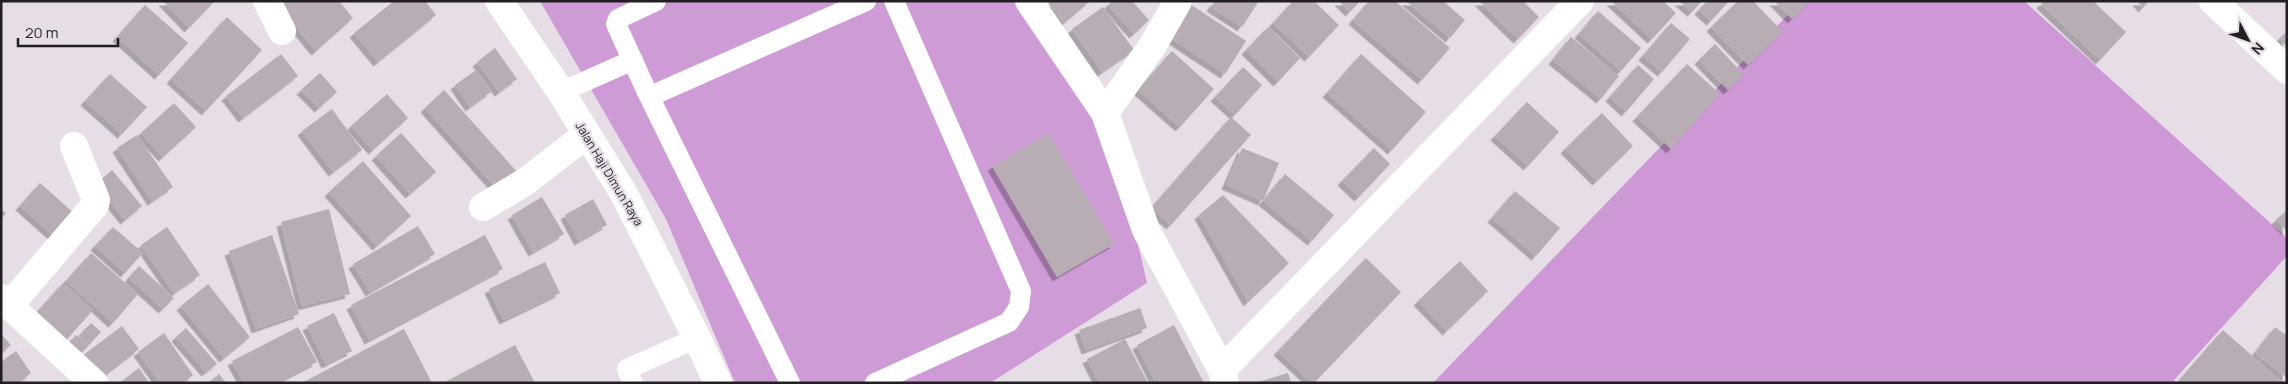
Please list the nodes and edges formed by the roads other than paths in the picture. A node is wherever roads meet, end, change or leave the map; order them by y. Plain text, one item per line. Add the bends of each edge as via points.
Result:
1 (267, 1) edge
2 (499, 1) edge
3 (656, 1) edge
4 (866, 1) edge
5 (894, 1) edge
6 (1029, 1) edge
7 (1178, 1) edge
8 (1580, 1) edge
9 (2213, 1) edge
10 (282, 30) dead end
11 (632, 60) junction
12 (2287, 70) edge
13 (561, 92) junction
14 (647, 92) junction
15 (1105, 113) junction
16 (586, 135) junction
17 (74, 146) dead end
18 (483, 207) dead end
19 (5, 302) edge
20 (697, 338) junction
21 (1223, 376) edge
22 (94, 383) edge
23 (633, 383) edge
24 (718, 383) edge
25 (790, 383) edge
26 (875, 383) edge

1 - 10 street
2 - 13 street, Jalan Haji Dimun Raya
3 - 11 lane via 618,19 616,24
4 - 14 lane via 662,93 653,96
5 - 26 lane via 1021,291 1019,307 1009,322
6 - 15 street
7 - 15 street via 1153,46
8 - 21 street
9 - 12 street
11 - 13 lane
11 - 14 lane
13 - 16 street, Jalan Haji Dimun Raya
14 - 25 lane
15 - 21 street via 1146,230
16 - 18 street via 524,182
16 - 20 street, Jalan Haji Dimun Raya via 624,194
17 - 19 street via 96,200 95,205
19 - 22 street
20 - 23 lane via 627,370
20 - 24 street, Jalan Haji Dimun Raya

